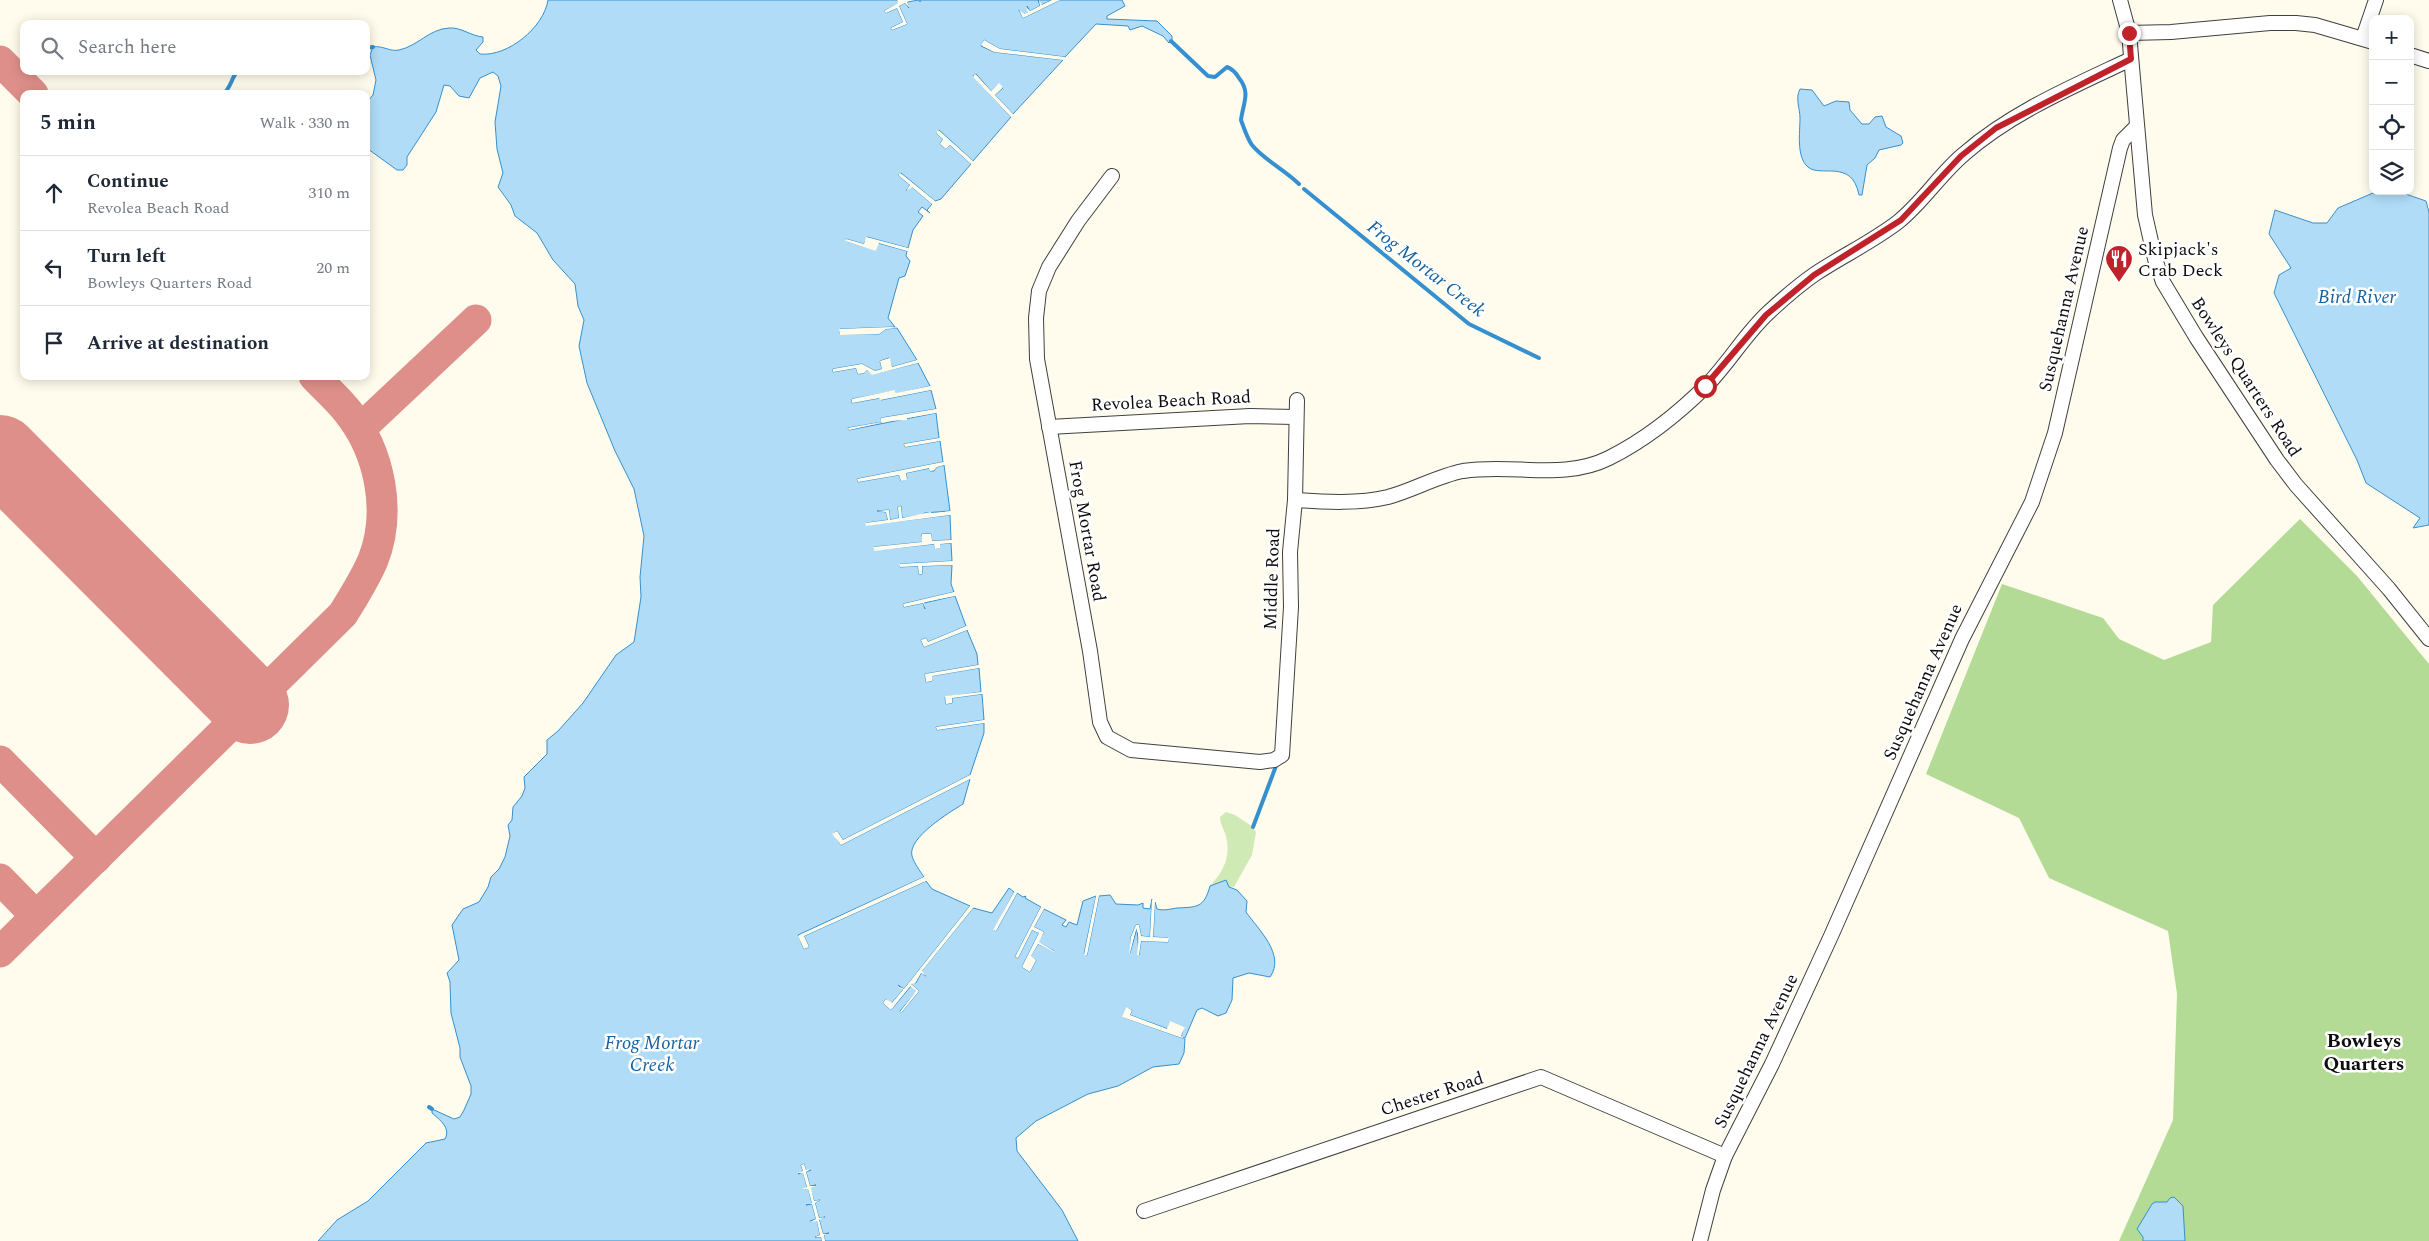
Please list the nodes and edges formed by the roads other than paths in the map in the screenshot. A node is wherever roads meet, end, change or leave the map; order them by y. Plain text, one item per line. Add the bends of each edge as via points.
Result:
1 (2120, 0) edge
2 (2376, 0) edge
3 (2129, 33) junction
4 (2368, 40) edge
5 (2414, 56) edge
6 (2131, 59) junction
7 (2429, 61) edge
8 (2136, 127) junction
9 (1112, 176) dead end
10 (1297, 400) dead end
11 (1296, 417) junction
12 (1049, 427) junction
13 (1295, 500) junction
14 (2429, 639) edge
15 (1279, 758) joint
16 (1726, 1156) junction
17 (1144, 1211) dead end
18 (1700, 1241) edge

1 - 3 street, Bowleys Quarters Road
2 - 4 street
3 - 4 street via 2296,23
3 - 6 street, Bowleys Quarters Road
5 - 7 street
6 - 8 street, Bowleys Quarters Road
6 - 13 street via 1996,128 1961,156 1901,220 1814,275 1766,315 1708,383 1663,424 1611,457 1563,471 1464,471 1372,500
8 - 14 street, Bowleys Quarters Road via 2145,216 2163,282 2200,344 2296,486 2389,588
8 - 16 street, Susquehanna Avenue via 2120,148 2055,433 2032,502 1962,639 1831,936
9 - 12 street, Frog Mortar Road via 1058,252 1039,292 1036,343
10 - 11 street, Middle Road
11 - 12 street, Revolea Beach Road via 1250,416
11 - 13 street, Middle Road
12 - 15 street, Frog Mortar Road via 1100,722 1108,737 1139,751 1260,762
13 - 15 street, Middle Road via 1290,552 1291,607 1284,750
16 - 17 street, Chester Road via 1541,1077
16 - 18 street, Susquehanna Avenue

